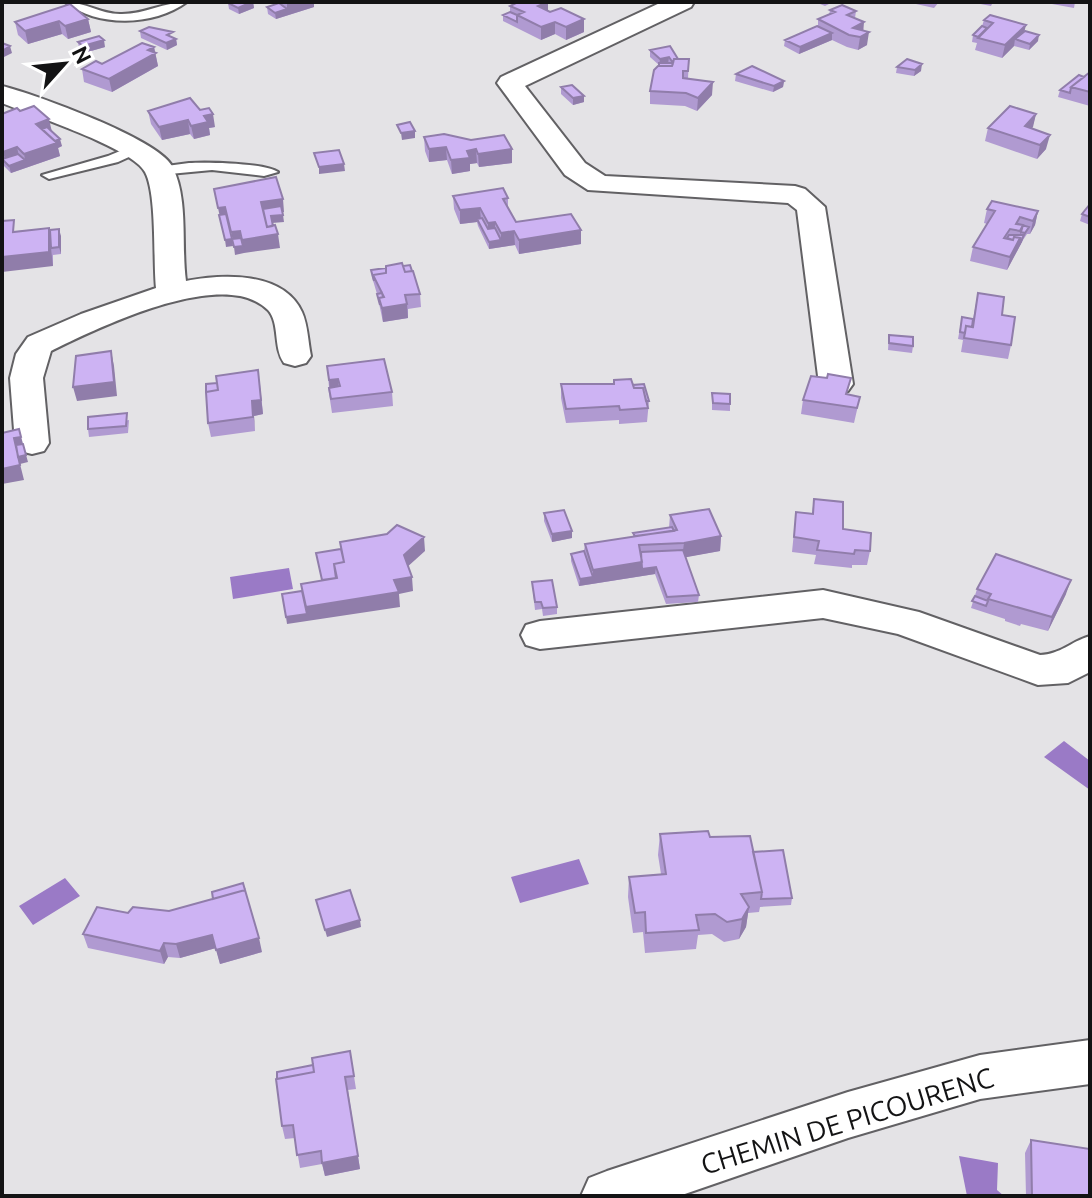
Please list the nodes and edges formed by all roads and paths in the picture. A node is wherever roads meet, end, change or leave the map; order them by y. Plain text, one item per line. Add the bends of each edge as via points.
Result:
1 (71, 2) edge
2 (181, 2) edge
3 (682, 2) edge
4 (2, 94) edge
5 (137, 148) junction
6 (159, 171) junction
7 (271, 172) dead end
8 (49, 175) dead end
9 (172, 293) junction
10 (295, 356) dead end
11 (836, 384) edge
12 (32, 443) dead end
13 (540, 635) dead end
14 (1090, 650) edge
15 (1090, 1062) edge
16 (607, 1196) edge

1 - 2 lane via 115,20
3 - 11 street via 510,83 575,169 598,184 795,195 811,207
4 - 5 street
5 - 6 street
5 - 8 lane
6 - 7 lane via 202,166
6 - 9 street via 166,192
9 - 10 street via 243,284 265,292 285,308
9 - 12 street via 125,305 39,344 29,355 26,384
13 - 14 street via 823,604 894,618 1038,670 1068,668
15 - 16 street, CHEMIN DE PICOURENC via 980,1077

